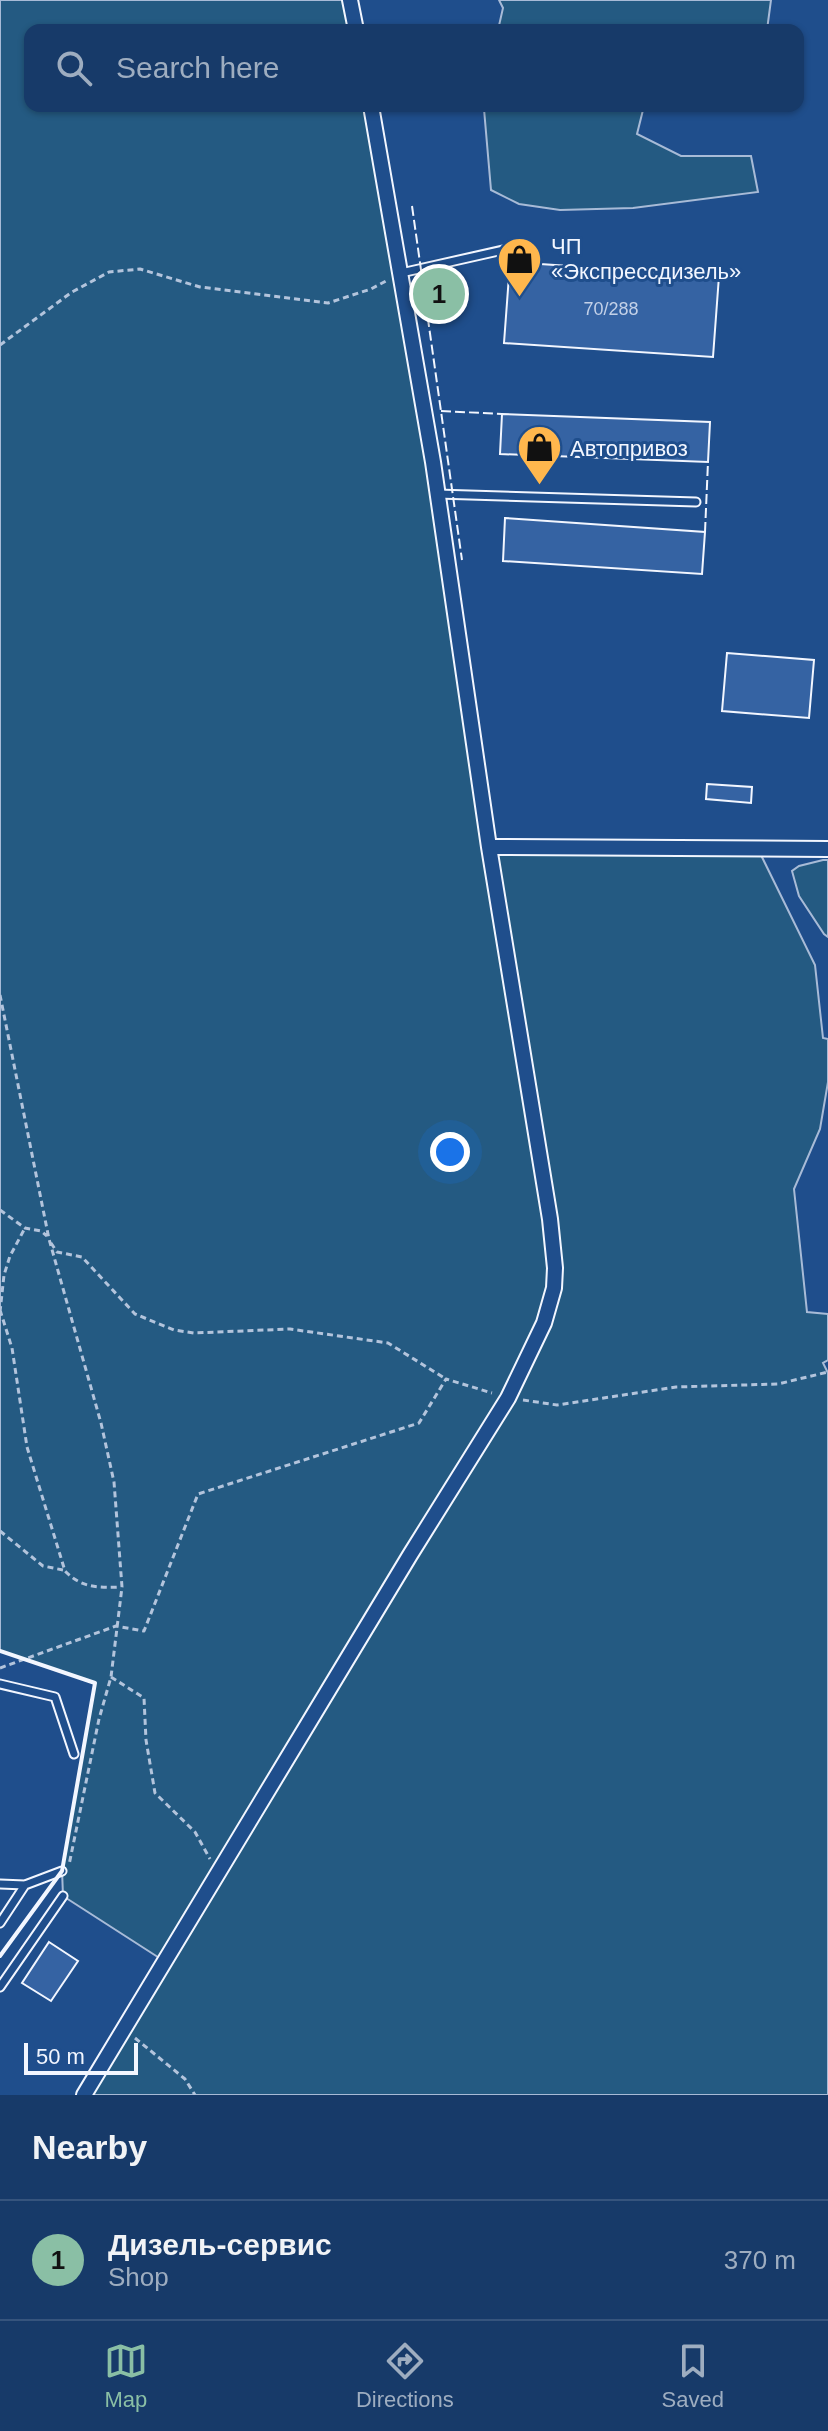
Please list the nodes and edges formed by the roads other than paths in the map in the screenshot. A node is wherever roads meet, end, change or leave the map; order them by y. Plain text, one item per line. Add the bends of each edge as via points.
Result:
1 (350, 0) edge
2 (355, 24) edge
3 (372, 112) edge
4 (521, 246) dead end
5 (399, 273) junction
6 (437, 494) junction
7 (696, 502) dead end
8 (489, 847) junction
9 (828, 849) edge
10 (0, 1684) edge
11 (74, 1754) dead end
12 (65, 1868) road end
13 (0, 1884) edge
14 (25, 1885) junction
15 (63, 1896) dead end
16 (0, 1923) edge
17 (0, 1987) edge
18 (84, 2095) edge

1 - 2 street
3 - 5 street
4 - 5 lane
5 - 6 street
6 - 7 lane
6 - 8 street
8 - 9 street
8 - 18 street via 555,1268 544,1323 508,1398
10 - 11 lane via 55,1697
12 - 14 lane
13 - 14 lane
14 - 16 lane
15 - 17 lane

